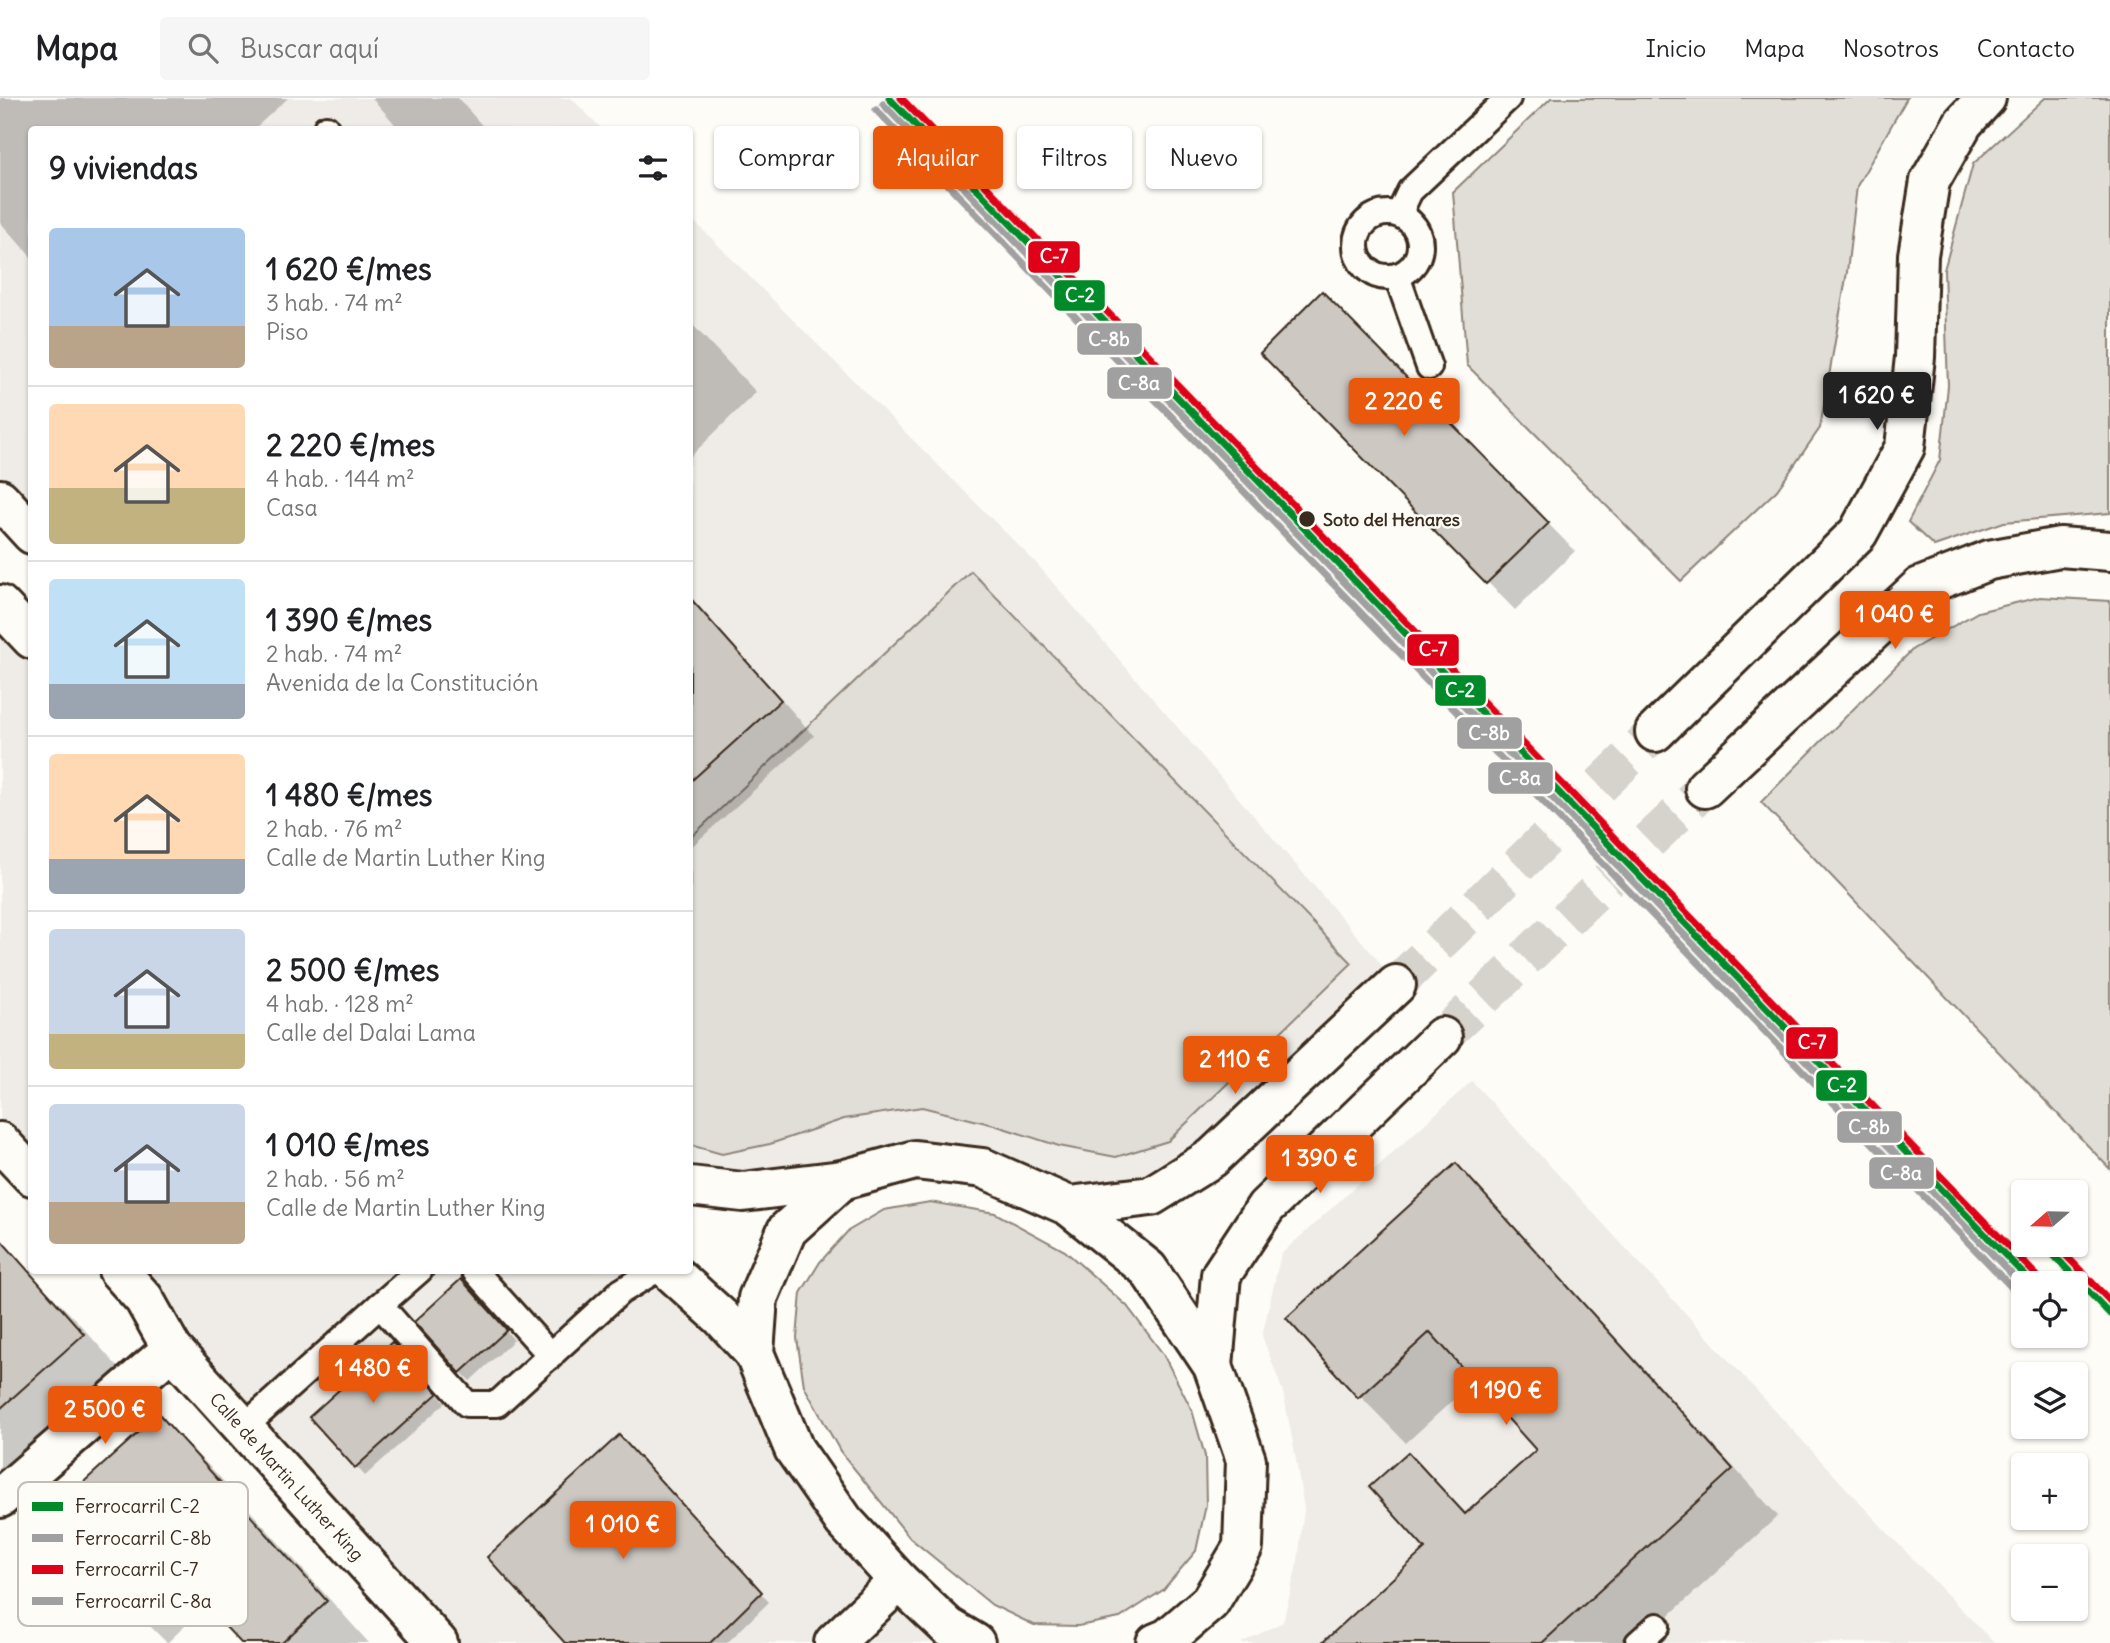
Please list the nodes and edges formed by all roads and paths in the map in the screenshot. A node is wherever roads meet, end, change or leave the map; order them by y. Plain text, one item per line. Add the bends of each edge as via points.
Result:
1 (1508, 98) edge
2 (1986, 98) edge
3 (1399, 214) junction
4 (1397, 276) junction
5 (1429, 367) dead end
6 (0, 499) edge
7 (28, 530) edge
8 (2110, 551) edge
9 (0, 605) edge
10 (28, 635) edge
11 (1655, 732) tunnel mouth
12 (1704, 788) tunnel mouth
13 (1396, 985) tunnel mouth
14 (1442, 1037) tunnel mouth
15 (0, 1142) edge
16 (28, 1172) edge
17 (842, 1180) junction
18 (693, 1186) edge
19 (1069, 1206) junction
20 (122, 1274) edge
21 (415, 1274) edge
22 (478, 1274) edge
23 (649, 1274) edge
24 (673, 1274) edge
25 (380, 1305) junction
26 (172, 1349) junction
27 (754, 1353) junction
28 (551, 1356) junction
29 (1213, 1366) junction
30 (243, 1428) junction
31 (18, 1482) edge
32 (18, 1482) edge
33 (0, 1498) edge
34 (899, 1581) junction
35 (1210, 1602) junction
36 (1657, 1626) dead end
37 (438, 1643) edge
38 (834, 1643) edge
39 (975, 1643) edge
40 (1156, 1643) edge
41 (1201, 1643) edge
42 (1638, 1643) edge

1 - 3 lane via 1410,191
2 - 11 street via 1963,123 1930,181 1918,255 1915,357 1905,447 1858,533
3 - 4 lane via 1418,232 1421,246 1418,259
3 - 4 lane via 1384,212 1370,218 1356,243 1359,258 1369,270
4 - 5 lane
6 - 7 street
8 - 12 street via 2060,547 1989,560 1920,587
9 - 10 street
13 - 19 street via 1212,1157 1151,1195
14 - 29 street via 1266,1208 1221,1275
15 - 16 street
17 - 18 street via 743,1192
17 - 19 street via 915,1160 982,1168
17 - 27 street via 787,1230 758,1298
19 - 29 street via 1148,1269
20 - 26 street, Calle de Martin Luther King via 144,1298
21 - 25 lane
22 - 28 lane
23 - 28 lane via 620,1292
24 - 27 street
25 - 28 lane via 467,1404 497,1404
25 - 30 lane
26 - 30 street, Calle de Martin Luther King
26 - 32 street
27 - 34 street via 794,1450 844,1521
29 - 35 street via 1246,1460 1243,1547
30 - 37 street, Calle de Martin Luther King
31 - 33 street
34 - 38 street
34 - 39 street via 948,1627
35 - 40 street
35 - 41 street
36 - 42 lane

